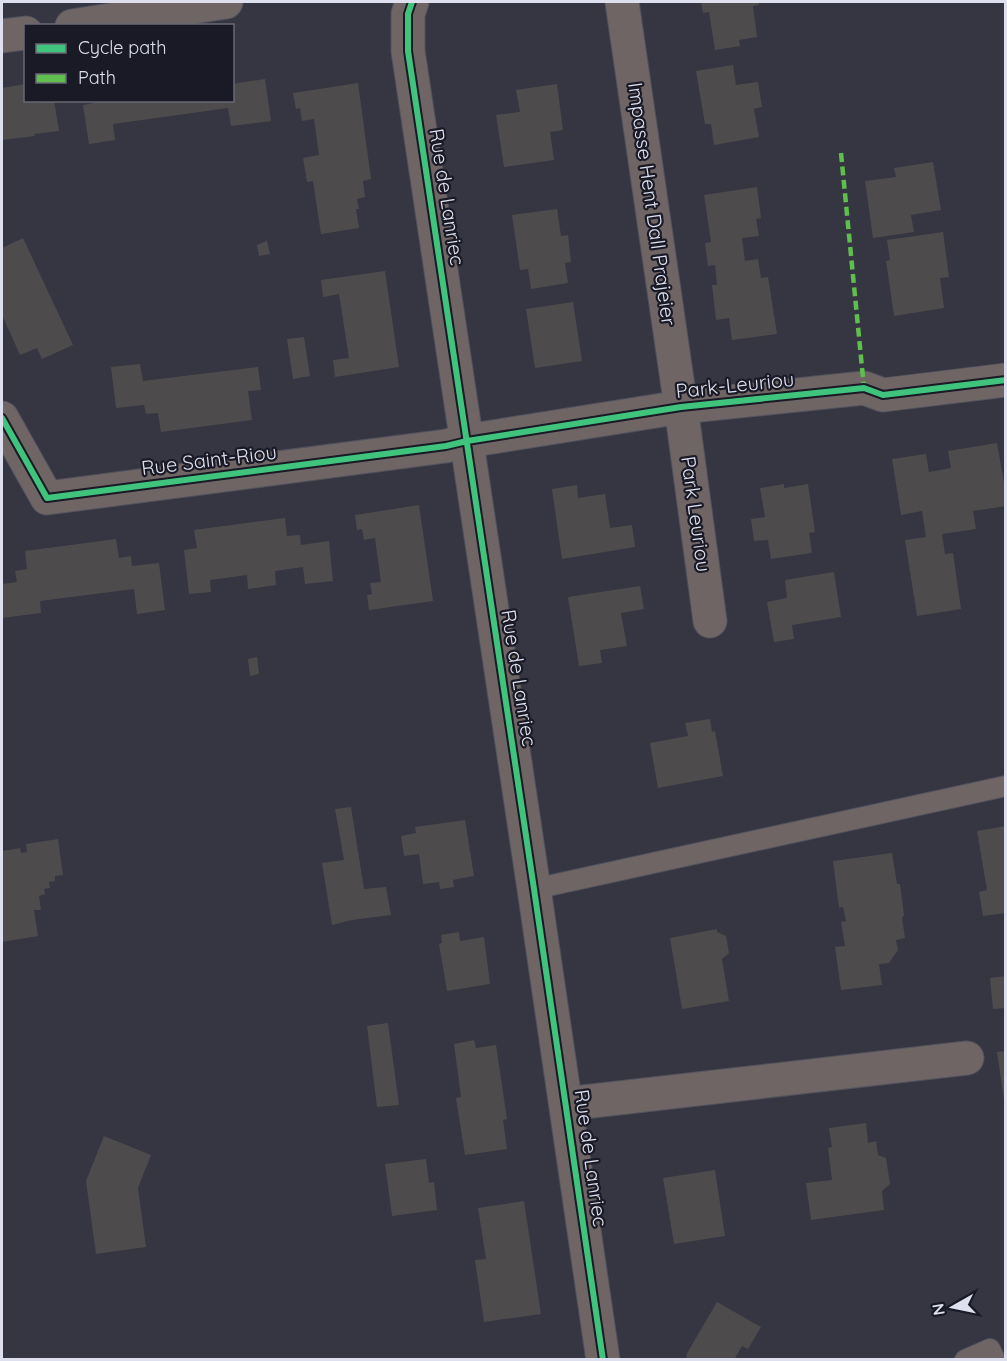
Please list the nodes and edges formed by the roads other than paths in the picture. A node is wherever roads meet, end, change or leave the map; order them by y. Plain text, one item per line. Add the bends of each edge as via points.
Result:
1 (226, 2) edge
2 (412, 2) edge
3 (622, 2) edge
4 (85, 24) edge
5 (24, 33) edge
6 (2, 36) edge
7 (1005, 380) edge
8 (681, 408) junction
9 (2, 418) edge
10 (467, 441) junction
11 (710, 621) dead end
12 (1005, 786) edge
13 (534, 889) junction
14 (967, 1058) dead end
15 (566, 1104) junction
16 (603, 1359) edge
17 (965, 1359) edge
18 (995, 1359) edge

1 - 4 street
2 - 10 street, Rue de Lanriec via 408,14 408,51
3 - 8 street, Impasse Hent Dall Prajeier
5 - 6 street
7 - 8 street, Park-Leuriou via 882,395 864,388
8 - 10 street, Park-Leuriou
8 - 11 street, Park Leuriou
9 - 10 street, Rue Saint-Riou via 47,498
10 - 13 street, Rue de Lanriec
12 - 13 lane
13 - 15 street, Rue de Lanriec
14 - 15 street, Rue de Lanriec
15 - 16 street, Rue de Lanriec
17 - 18 lane via 990,1350

